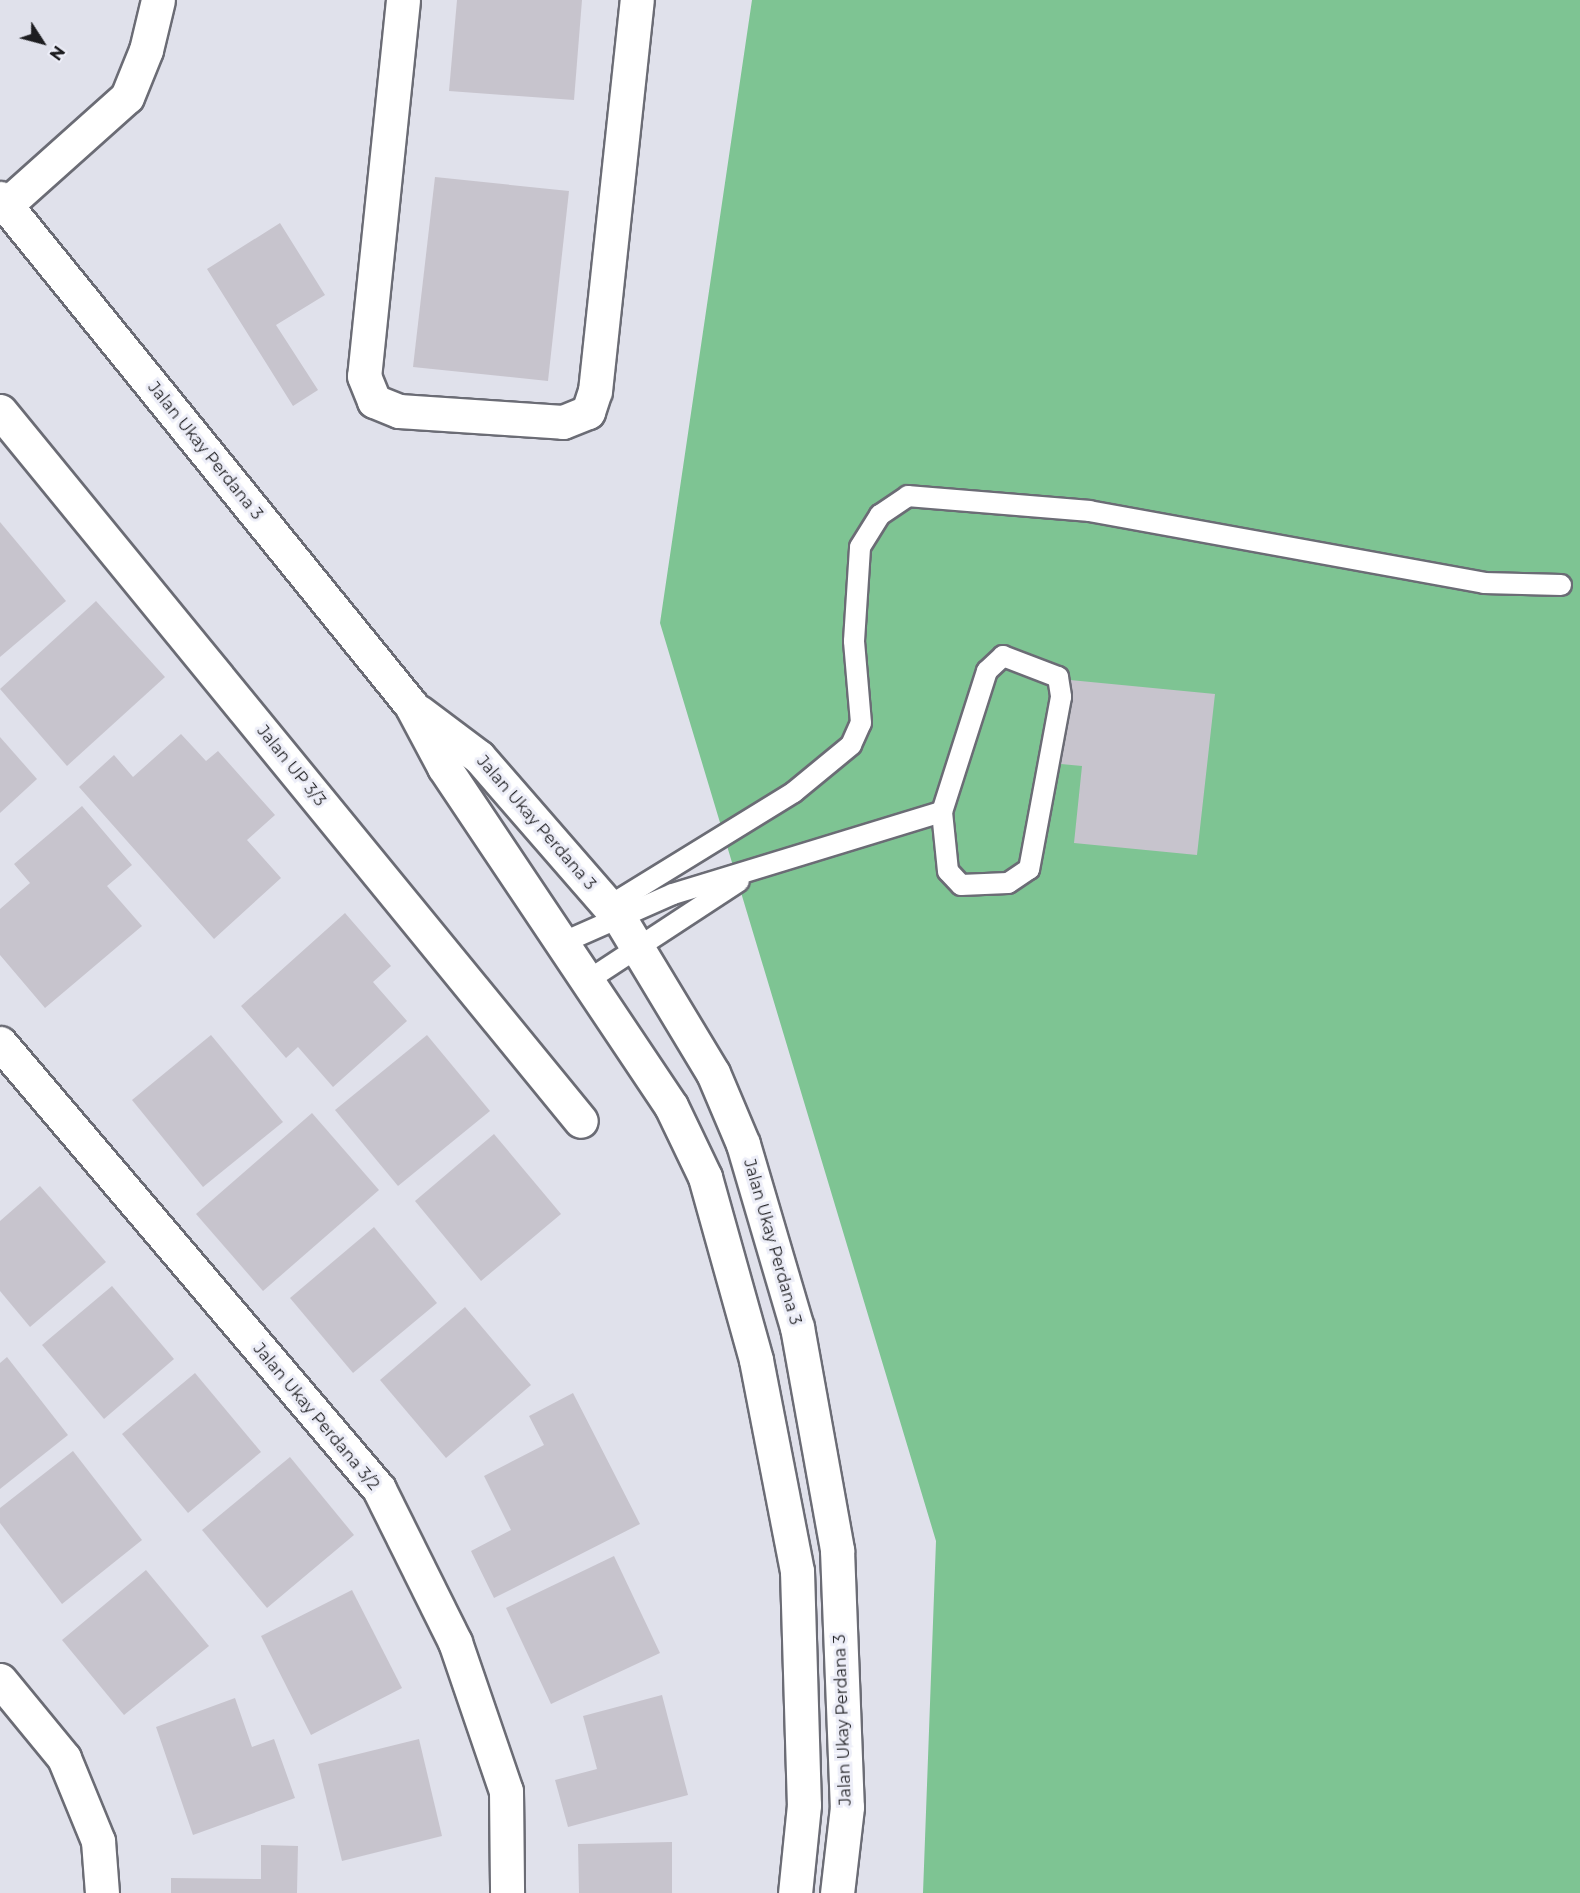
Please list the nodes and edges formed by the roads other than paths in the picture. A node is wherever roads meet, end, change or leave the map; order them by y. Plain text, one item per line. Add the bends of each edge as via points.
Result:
1 (158, 0) edge
2 (403, 0) edge
3 (638, 0) edge
4 (3, 201) edge
5 (0, 411) edge
6 (1561, 585) dead end
7 (411, 705) junction
8 (942, 812) junction
9 (769, 863) junction
10 (614, 913) junction
11 (564, 942) junction
12 (637, 947) junction
13 (590, 979) junction
14 (0, 1043) edge
15 (581, 1121) dead end
16 (0, 1680) edge
17 (102, 1893) edge
18 (507, 1893) edge
19 (795, 1893) edge
20 (837, 1893) edge

1 - 4 street via 128,97
2 - 3 street via 364,376 374,401 399,411 563,422 588,412 595,391
4 - 7 street, Jalan Ukay Perdana 3
5 - 15 street, Jalan UP 3/3
6 - 10 lane via 1484,583 1089,511 909,496 880,515 860,547 854,641 861,723 851,745 794,792
7 - 10 street, Jalan Ukay Perdana 3 via 479,757
7 - 11 street, Jalan Ukay Perdana 3 via 444,767
8 - 8 lane via 987,671 1003,656 1058,677 1061,698 1029,869 1008,883 962,885 948,871
8 - 9 lane
9 - 10 lane
9 - 12 lane
10 - 11 lane
10 - 12 street, Jalan Ukay Perdana 3
11 - 13 street, Jalan Ukay Perdana 3
12 - 13 lane
12 - 20 street, Jalan Ukay Perdana 3 via 713,1073 743,1144 797,1327 837,1550 847,1807
13 - 19 street, Jalan Ukay Perdana 3 via 671,1106 705,1177 756,1360 797,1571 804,1805
14 - 18 street, Jalan Ukay Perdana 3/2 via 378,1489 455,1642 506,1791
16 - 17 street via 64,1758 98,1841

